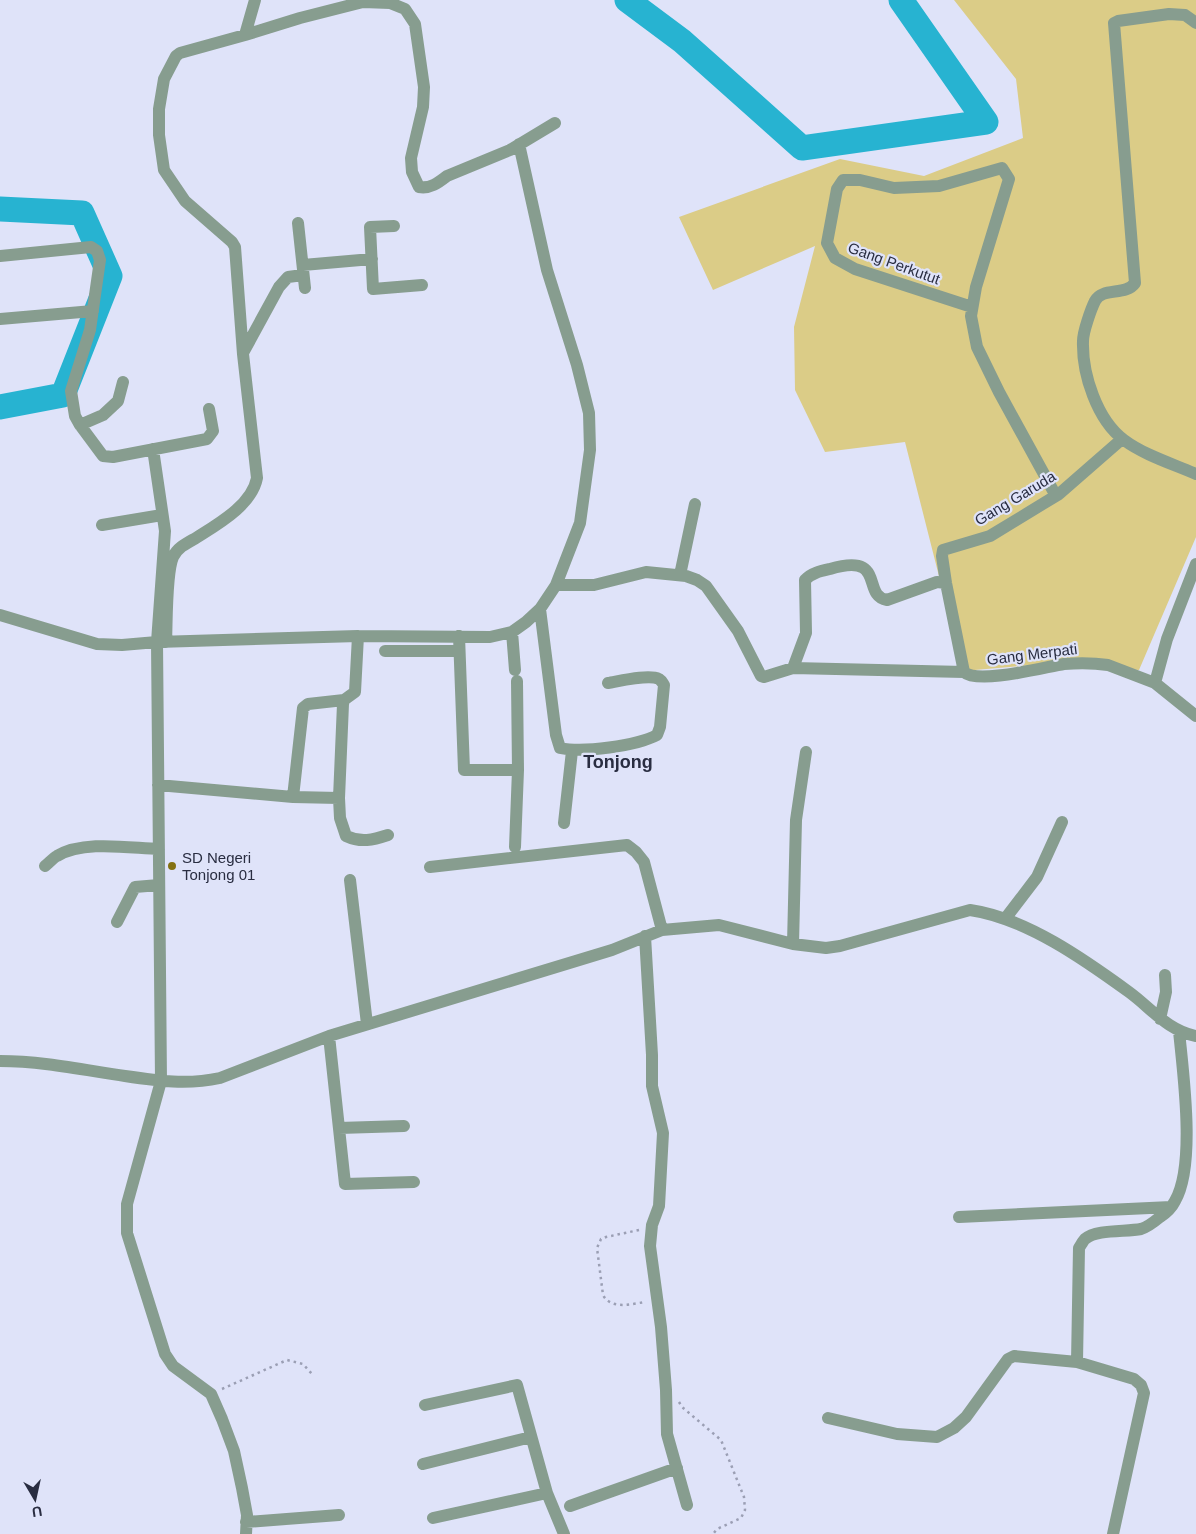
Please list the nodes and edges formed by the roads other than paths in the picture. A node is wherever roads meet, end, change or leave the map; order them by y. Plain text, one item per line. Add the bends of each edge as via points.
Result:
1 (255, 0) edge
2 (1196, 23) edge
3 (245, 36) junction
4 (555, 123) dead end
5 (519, 144) junction
6 (298, 223) dead end
7 (394, 226) dead end
8 (0, 256) edge
9 (372, 259) junction
10 (304, 276) junction
11 (422, 285) dead end
12 (972, 307) junction
13 (93, 311) junction
14 (0, 319) edge
15 (242, 354) junction
16 (123, 382) dead end
17 (209, 410) dead end
18 (78, 420) junction
19 (1122, 439) junction
20 (153, 449) junction
21 (1196, 474) edge
22 (1056, 496) junction
23 (695, 504) dead end
24 (162, 515) junction
25 (102, 525) dead end
26 (1196, 564) edge
27 (680, 575) junction
28 (946, 583) junction
29 (556, 585) junction
30 (540, 609) junction
31 (0, 615) edge
32 (512, 632) junction
33 (358, 636) junction
34 (459, 636) junction
35 (161, 642) junction
36 (460, 650) junction
37 (385, 651) dead end
38 (792, 668) junction
39 (964, 672) junction
40 (608, 683) dead end
41 (1155, 683) junction
42 (344, 700) junction
43 (1196, 716) edge
44 (572, 751) junction
45 (806, 752) dead end
46 (518, 770) junction
47 (158, 784) junction
48 (293, 797) junction
49 (339, 798) junction
50 (1062, 822) dead end
51 (564, 823) dead end
52 (388, 835) dead end
53 (515, 848) dead end
54 (159, 850) junction
55 (45, 866) dead end
56 (430, 866) dead end
57 (350, 880) dead end
58 (159, 886) junction
59 (1005, 919) junction
60 (117, 922) dead end
61 (662, 930) junction
62 (645, 936) junction
63 (793, 944) junction
64 (1165, 975) dead end
65 (1160, 1019) junction
66 (368, 1024) junction
67 (1179, 1031) junction
68 (329, 1036) junction
69 (1196, 1036) edge
70 (0, 1061) edge
71 (160, 1081) junction
72 (404, 1126) dead end
73 (339, 1128) junction
74 (414, 1182) dead end
75 (1171, 1207) junction
76 (959, 1217) dead end
77 (1077, 1362) junction
78 (426, 1405) dead end
79 (828, 1418) dead end
80 (531, 1437) junction
81 (422, 1464) dead end
82 (677, 1468) junction
83 (547, 1493) junction
84 (687, 1505) dead end
85 (570, 1506) dead end
86 (339, 1515) dead end
87 (434, 1518) dead end
88 (246, 1528) edge
89 (564, 1534) edge
90 (1112, 1534) edge

1 - 3 street
2 - 19 street via 1185,15 1169,14 1114,23 1135,284 1130,289 1102,295 1096,300 1083,340 1088,381 1101,415
3 - 5 street via 363,2 390,3 405,9 415,24 424,87 423,107 411,158 412,172 419,187 439,183 447,176
3 - 15 street via 176,56 164,78 159,109 164,170 185,201 235,247
4 - 5 street
5 - 29 street via 547,270 575,356 589,413 590,450 580,523
6 - 10 street
7 - 9 street via 370,227
8 - 13 street via 91,247 97,251 100,260
9 - 10 street
9 - 11 street via 374,290
10 - 15 street via 288,276 279,286
12 - 12 street, Gang Perkutut via 855,270 835,258 827,243 837,189 843,180 860,180 894,188 939,186 1002,168 1009,180
12 - 22 street, Gang Perkutut via 977,347
13 - 14 street
13 - 18 street via 70,391
15 - 35 street via 256,456 256,487 242,506 183,545 173,558
16 - 18 street via 118,402 103,415
17 - 20 street via 213,431 207,439
18 - 20 street via 103,456
19 - 21 street
19 - 22 street, Gang Garuda
20 - 24 street
22 - 28 street, Gang Garuda via 990,536 943,550
23 - 27 street
24 - 25 street
24 - 35 street via 165,531
26 - 41 street
27 - 29 street via 646,572 594,585
27 - 38 street via 706,586 738,631 761,676
28 - 38 street via 937,582 887,600 876,596 871,576 857,564 815,573 805,580 806,634
28 - 39 street, Gang Garuda
29 - 30 street
30 - 32 street
30 - 44 street via 556,736 560,748
31 - 35 street via 97,644
32 - 34 street via 490,637
32 - 46 street
33 - 34 street
33 - 35 street
33 - 42 street via 355,692
34 - 36 street
35 - 47 street
36 - 37 street
36 - 46 street via 464,770
38 - 39 street, Gang Merpati
39 - 41 street, Gang Merpati via 987,677 1066,664 1101,664
40 - 44 street via 647,678 661,681 664,685 657,736 622,746
41 - 43 street, Gang Merpati
42 - 48 street via 308,704 303,708
42 - 49 street
44 - 51 street
45 - 63 street via 796,820
46 - 53 street
47 - 48 street
47 - 54 street
48 - 49 street
49 - 52 street via 340,818 346,836 371,840
50 - 59 street via 1038,876
54 - 55 street via 96,846 57,856
54 - 58 street
56 - 61 street via 627,845 644,862
57 - 66 street
58 - 60 street via 135,886
58 - 71 street
59 - 63 street via 970,910 840,946 826,948
59 - 65 street via 1043,936 1085,962 1131,993
61 - 62 street
61 - 63 street via 719,925
62 - 66 street via 612,950
62 - 82 street via 652,1086 663,1133 659,1206 652,1225 650,1246 661,1327 667,1434
64 - 65 street via 1166,992
65 - 67 street
66 - 68 street
67 - 69 street
67 - 75 street via 1187,1141 1182,1180
68 - 71 street via 220,1078 188,1083
68 - 73 street
70 - 71 street via 25,1061
71 - 88 street via 127,1204 127,1233 165,1354 173,1366 211,1394 222,1419 234,1451 247,1515
72 - 73 street
73 - 74 street via 345,1184
75 - 76 street
75 - 77 street via 1144,1228 1093,1234 1079,1248
77 - 79 street via 1014,1356 1008,1359 966,1417 937,1437 897,1434
77 - 90 street via 1134,1379 1144,1393
78 - 80 street via 517,1385
80 - 81 street
80 - 83 street
82 - 84 street
82 - 85 street
83 - 87 street
83 - 89 street
86 - 88 street

